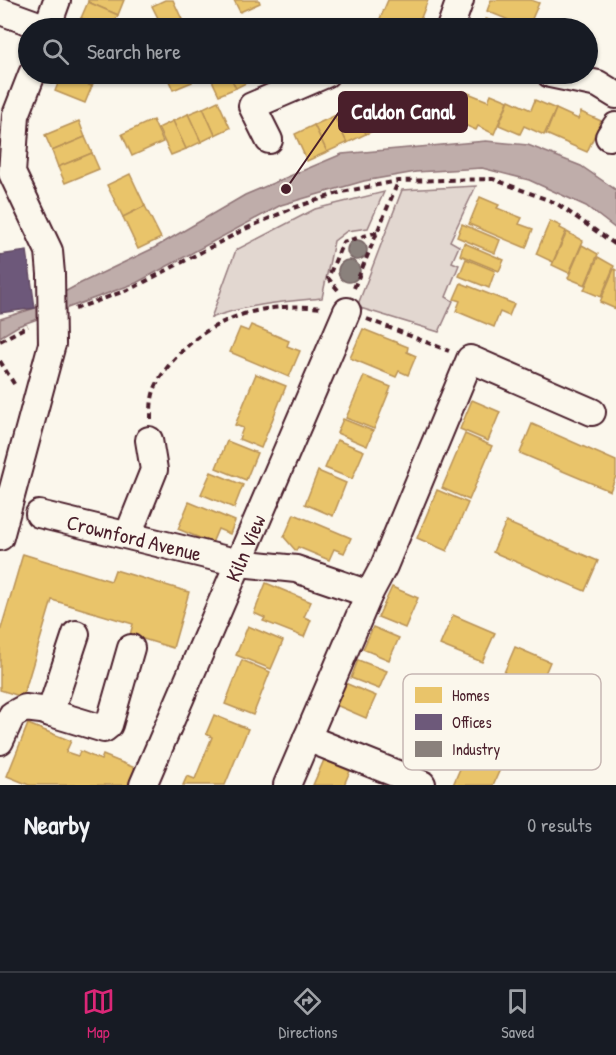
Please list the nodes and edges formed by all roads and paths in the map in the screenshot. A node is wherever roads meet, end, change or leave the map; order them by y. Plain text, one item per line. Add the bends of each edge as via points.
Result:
1 (57, 0) edge
2 (460, 0) edge
3 (0, 12) edge
4 (18, 18) edge
5 (51, 18) edge
6 (454, 18) edge
7 (28, 84) edge
8 (303, 84) edge
9 (598, 84) edge
10 (616, 95) edge
11 (269, 140) dead end
12 (6, 173) edge
13 (398, 181) junction
14 (378, 232) junction
15 (616, 246) edge
16 (348, 306) junction
17 (74, 309) dead end
18 (32, 325) dead end
19 (0, 341) edge
20 (470, 359) junction
21 (592, 412) dead end
22 (149, 440) joint
23 (39, 514) dead end
24 (128, 535) junction
25 (0, 537) edge
26 (239, 563) junction
27 (369, 594) junction
28 (76, 634) dead end
29 (131, 648) dead end
30 (50, 713) junction
31 (307, 738) junction
32 (0, 741) edge
33 (422, 784) edge
34 (143, 785) edge
35 (287, 785) edge

1 - 5 street
2 - 6 street
3 - 4 street
7 - 12 street via 16,115
8 - 11 street via 252,106
9 - 10 street
12 - 25 street, bridge via 49,252 52,344
13 - 14 path
13 - 15 path via 493,179 556,203
13 - 17 path via 342,192 293,208 133,288
14 - 16 path
14 - 16 path via 343,242 328,278
16 - 20 path
16 - 22 path via 265,309 237,315 211,327 168,366 153,393
16 - 26 street, Kiln View
18 - 19 path
20 - 21 street
20 - 27 street
22 - 24 street via 154,470
23 - 24 street, Crownford Avenue
24 - 26 street, Crownford Avenue
26 - 27 street, Crownford Avenue via 296,569
26 - 34 street, Kiln View
27 - 31 street
28 - 30 street
29 - 30 street via 110,725 104,729
30 - 32 street via 25,708 12,715
31 - 33 street
31 - 35 street

